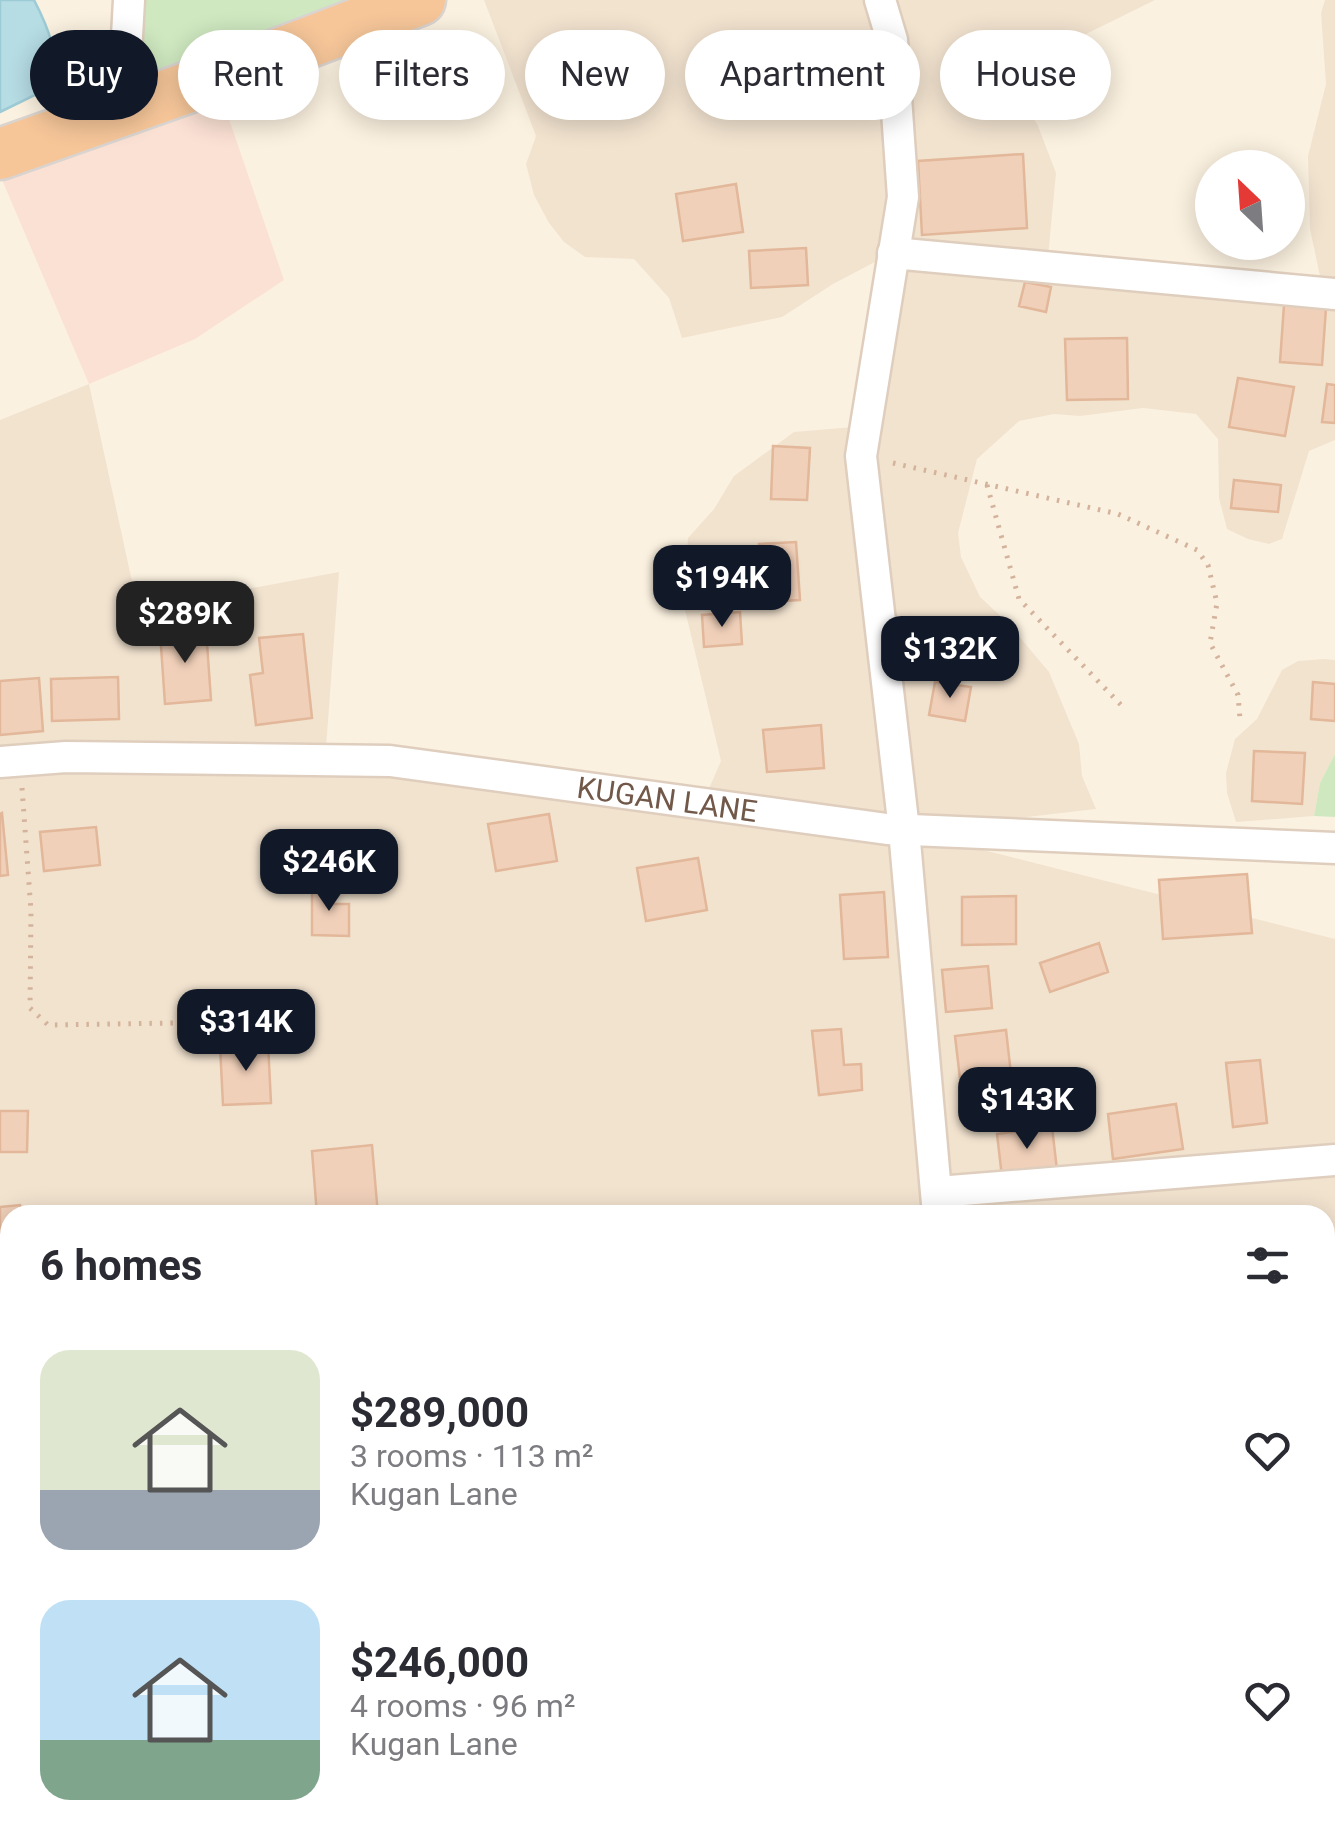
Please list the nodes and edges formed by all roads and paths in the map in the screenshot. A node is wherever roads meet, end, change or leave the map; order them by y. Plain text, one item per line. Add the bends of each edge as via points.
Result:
1 (129, 0) edge
2 (420, 0) edge
3 (880, 0) edge
4 (127, 30) edge
5 (158, 97) edge
6 (93, 120) edge
7 (0, 154) edge
8 (894, 253) junction
9 (1335, 294) edge
10 (861, 456) junction
11 (988, 484) junction
12 (1121, 706) dead end
13 (1240, 719) dead end
14 (9, 762) edge
15 (904, 830) junction
16 (1335, 848) edge
17 (175, 1023) dead end
18 (1335, 1160) edge
19 (938, 1204) edge

1 - 4 street
2 - 5 highway
3 - 8 street via 892,40 903,196
6 - 7 highway
8 - 9 street
8 - 10 street
10 - 11 path
10 - 15 street
11 - 12 path via 1020,599
11 - 13 path via 1118,514 1198,550 1217,603 1210,643 1238,696
14 - 15 street, KUGAN LANE via 390,762
14 - 17 path via 24,804 30,1008 48,1026
15 - 16 street, KUGAN LANE
15 - 19 street
18 - 19 street

